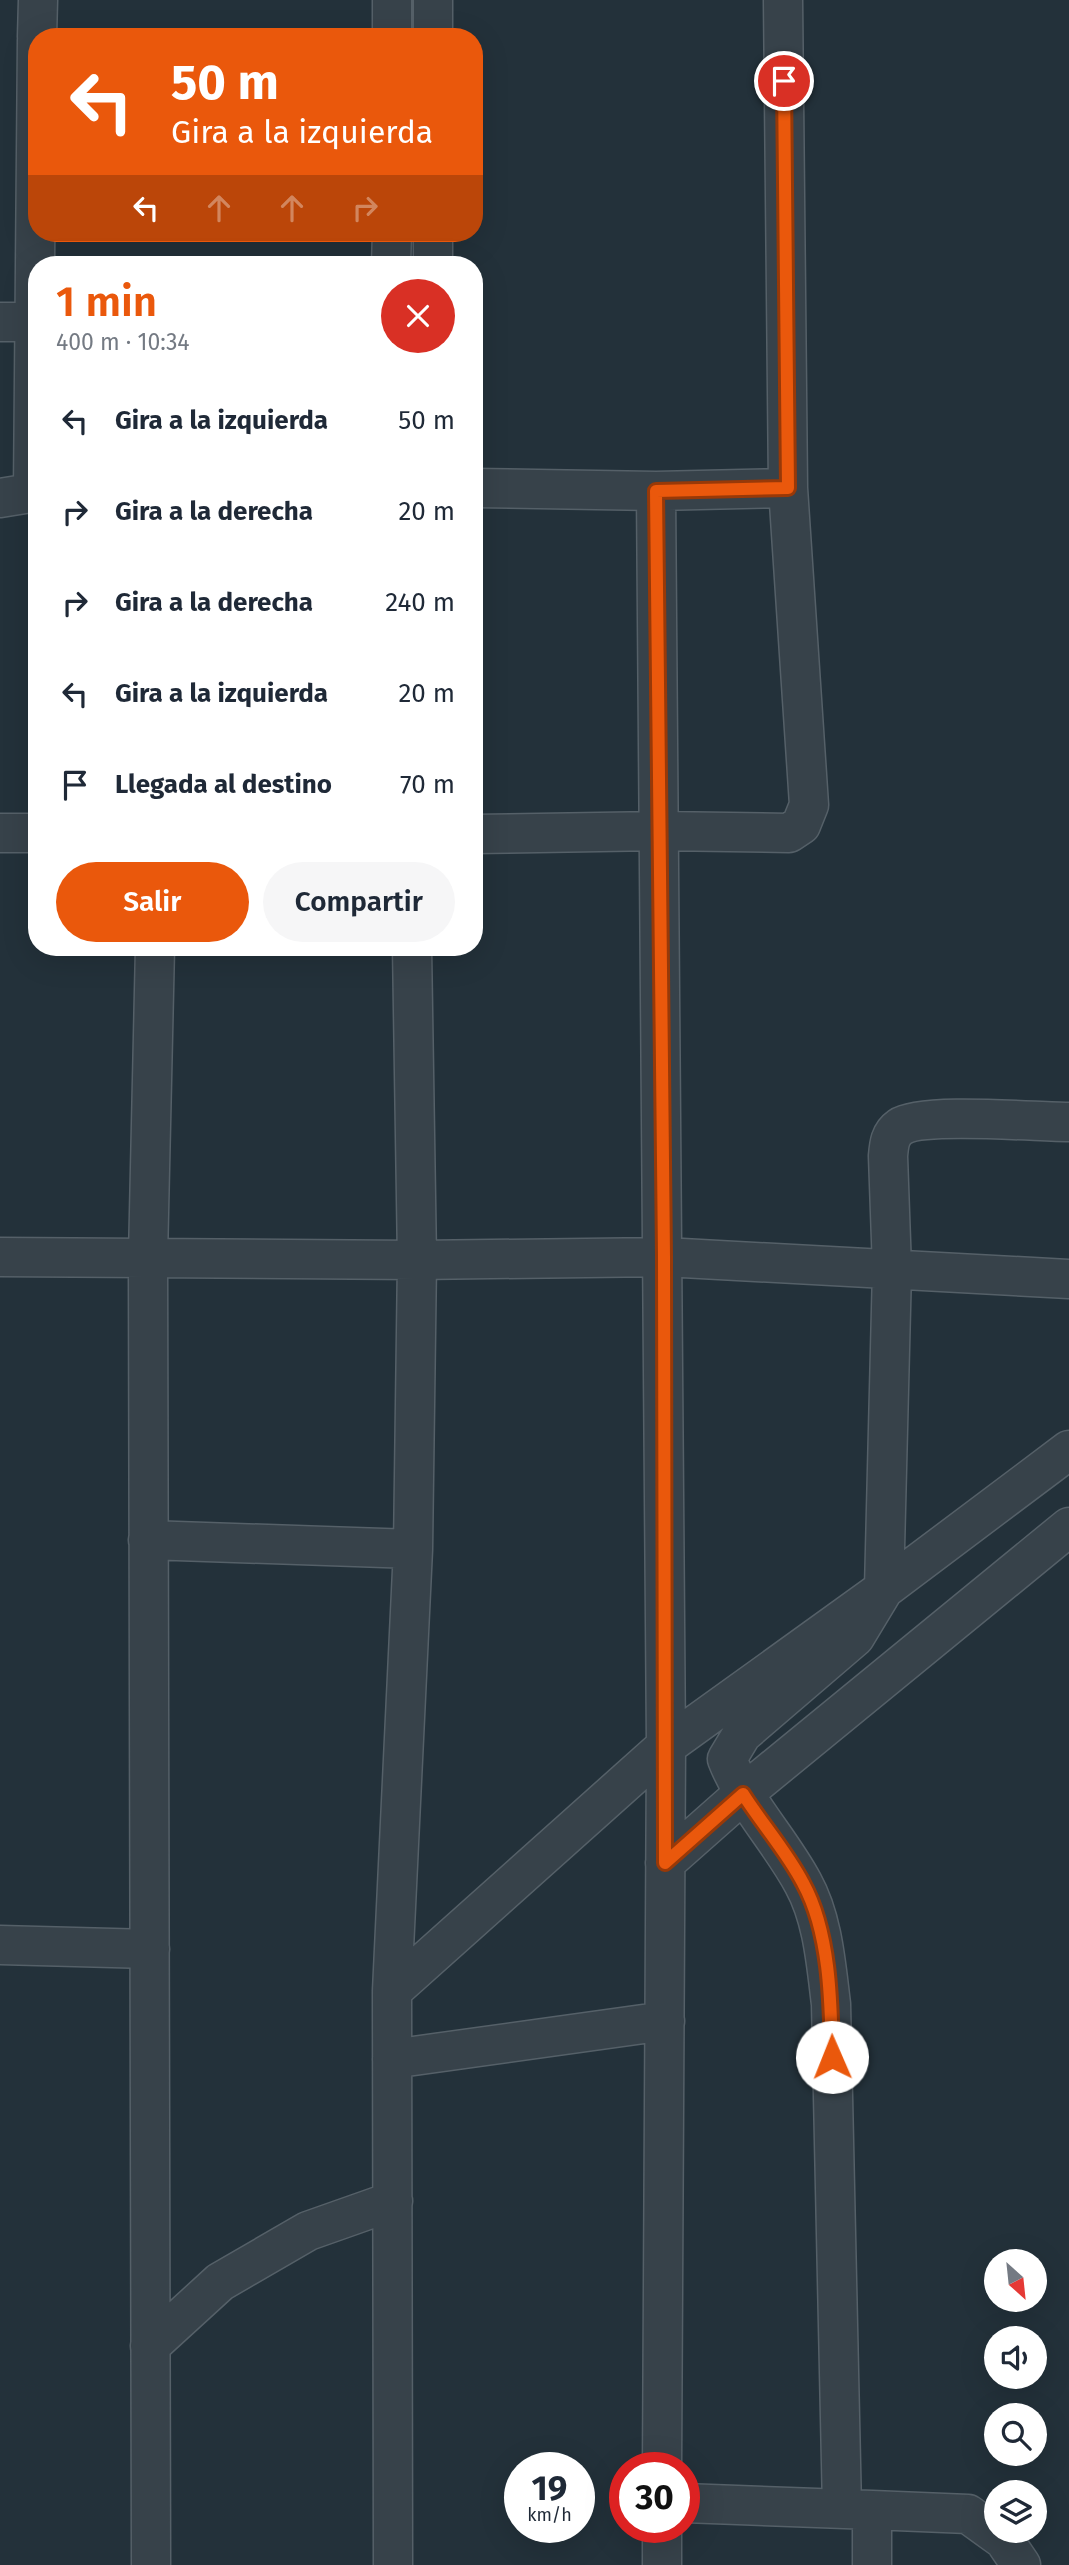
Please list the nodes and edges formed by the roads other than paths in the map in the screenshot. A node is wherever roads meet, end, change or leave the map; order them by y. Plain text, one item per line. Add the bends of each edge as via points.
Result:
1 (38, 0) edge
2 (392, 0) edge
3 (433, 0) edge
4 (783, 0) edge
5 (37, 28) edge
6 (392, 28) edge
7 (433, 28) edge
8 (0, 322) edge
9 (28, 322) edge
10 (28, 428) edge
11 (483, 488) edge
12 (788, 488) junction
13 (656, 491) junction
14 (23, 494) edge
15 (660, 831) junction
16 (0, 833) edge
17 (28, 833) edge
18 (483, 834) edge
19 (155, 956) edge
20 (412, 956) edge
21 (1068, 1122) edge
22 (0, 1256) edge
23 (664, 1256) junction
24 (148, 1257) junction
25 (416, 1260) junction
26 (892, 1269) junction
27 (1069, 1279) edge
28 (1069, 1450) edge
29 (1069, 1527) edge
30 (148, 1539) junction
31 (413, 1549) junction
32 (884, 1588) junction
33 (666, 1746) junction
34 (743, 1794) junction
35 (665, 1863) junction
36 (0, 1945) edge
37 (150, 1949) junction
38 (392, 1991) junction
39 (665, 2021) junction
40 (392, 2059) junction
41 (393, 2202) junction
42 (150, 2346) junction
43 (662, 2452) edge
44 (700, 2504) edge
45 (857, 2509) junction
46 (662, 2543) edge
47 (151, 2565) edge
48 (393, 2565) edge
49 (662, 2565) edge
50 (873, 2565) edge
51 (1021, 2565) edge

1 - 5 street
2 - 6 street
3 - 7 street
4 - 12 street
8 - 9 street
10 - 14 street
11 - 13 street
12 - 13 street
12 - 15 street via 809,805 801,825 789,833
13 - 15 street
15 - 18 street
15 - 23 street
16 - 17 street
19 - 24 street
20 - 25 street
21 - 26 street via 932,1119 901,1126 890,1138 888,1156
22 - 24 street
23 - 25 street
23 - 26 street
23 - 33 street
24 - 25 street
24 - 30 street
25 - 31 street
26 - 27 street
26 - 32 street
28 - 32 street
29 - 34 street
30 - 31 street
30 - 37 street
31 - 38 street
32 - 33 street
32 - 34 street via 855,1637 733,1746 727,1759
33 - 35 street
33 - 38 street
34 - 35 street
34 - 45 street via 804,1884 824,1943
35 - 39 street
36 - 37 street
37 - 42 street
38 - 40 street
39 - 40 street
39 - 43 street
40 - 41 street
41 - 42 street via 307,2231 220,2282
41 - 48 street
42 - 47 street
44 - 45 street
45 - 50 street
45 - 51 street via 968,2514 1004,2540
46 - 49 street

